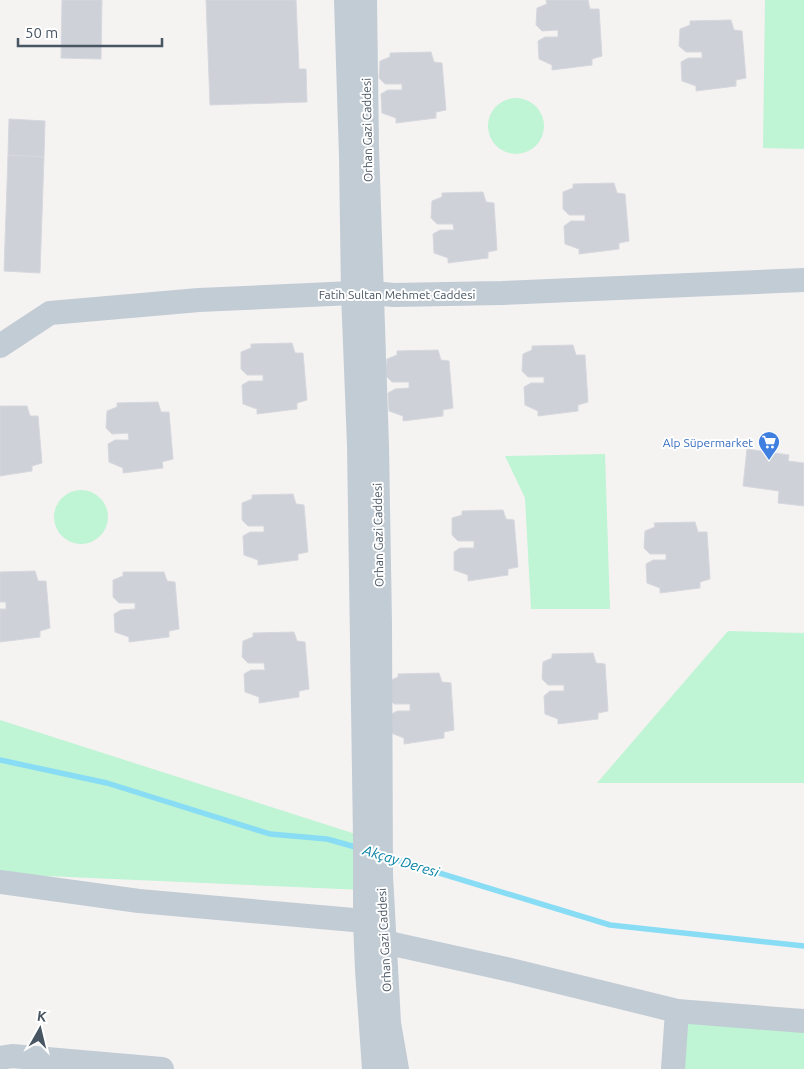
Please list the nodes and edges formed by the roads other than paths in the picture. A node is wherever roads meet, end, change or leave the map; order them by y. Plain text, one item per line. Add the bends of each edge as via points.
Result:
1 (346, 0) edge
2 (365, 0) edge
3 (804, 280) edge
4 (362, 293) junction
5 (0, 346) edge
6 (373, 866) junction
7 (0, 882) edge
8 (365, 921) junction
9 (384, 942) junction
10 (677, 1011) junction
11 (804, 1021) edge
12 (0, 1058) edge
13 (162, 1069) edge
14 (374, 1069) edge
15 (397, 1069) edge
16 (673, 1069) edge

1 - 4 street, Orhan Gazi Caddesi via 352,157
2 - 4 street, Orhan Gazi Caddesi via 367,147
3 - 4 street, Fatih Sultan Mehmet Caddesi via 502,293
4 - 5 street, Fatih Sultan Mehmet Caddesi via 198,300 50,313
4 - 6 street, Orhan Gazi Caddesi via 359,445
6 - 8 street, Orhan Gazi Caddesi
6 - 9 street, Orhan Gazi Caddesi
7 - 8 street via 140,901
8 - 14 street, Orhan Gazi Caddesi
9 - 10 street
9 - 15 street, Orhan Gazi Caddesi via 388,1023
10 - 11 street
10 - 16 street
12 - 13 street via 12,1056

